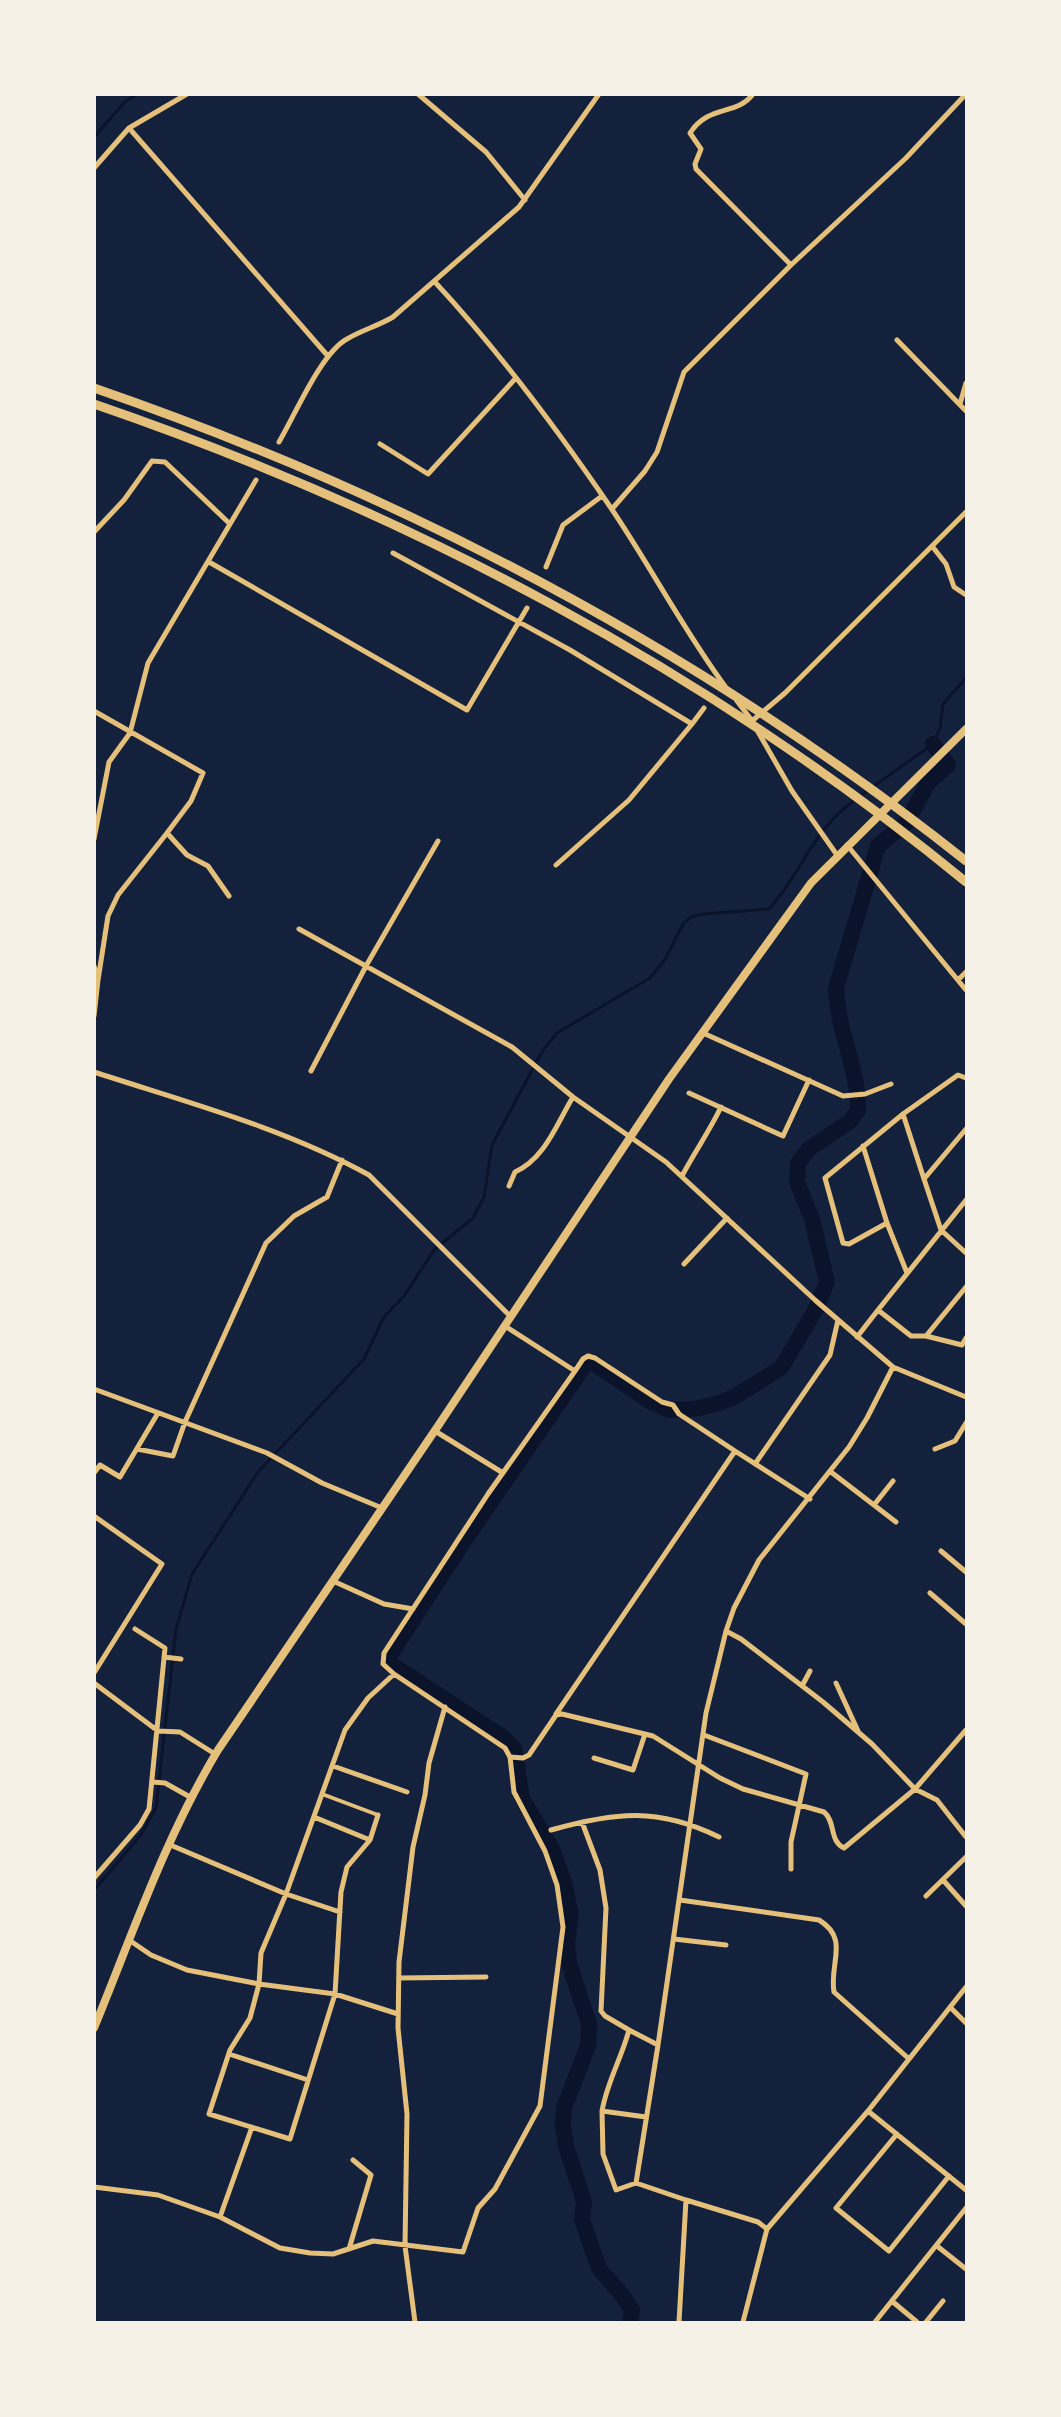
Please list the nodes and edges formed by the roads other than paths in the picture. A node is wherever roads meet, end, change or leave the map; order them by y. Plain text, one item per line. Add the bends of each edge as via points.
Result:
1 (187, 94) edge
2 (418, 94) edge
3 (599, 94) edge
4 (753, 94) edge
5 (966, 94) edge
6 (129, 128) junction
7 (94, 168) edge
8 (525, 200) junction
9 (791, 265) junction
10 (434, 280) junction
11 (897, 340) dead end
12 (327, 356) junction
13 (515, 379) junction
14 (966, 383) edge
15 (94, 388) edge
16 (960, 404) junction
17 (94, 405) edge
18 (966, 411) edge
19 (279, 442) dead end
20 (380, 444) dead end
21 (256, 480) dead end
22 (602, 496) junction
23 (612, 509) junction
24 (966, 512) edge
25 (230, 524) junction
26 (94, 532) edge
27 (932, 546) junction
28 (393, 553) dead end
29 (209, 562) junction
30 (546, 567) dead end
31 (966, 595) edge
32 (527, 608) dead end
33 (519, 623) junction
34 (704, 708) dead end
35 (94, 711) edge
36 (752, 721) junction
37 (692, 724) junction
38 (966, 729) edge
39 (130, 733) junction
40 (167, 833) junction
41 (94, 839) edge
42 (438, 841) dead end
43 (847, 845) junction
44 (837, 855) junction
45 (966, 861) edge
46 (556, 865) dead end
47 (966, 882) edge
48 (229, 896) dead end
49 (299, 929) dead end
50 (94, 966) edge
51 (366, 966) junction
52 (966, 972) edge
53 (98, 980) junction
54 (958, 980) junction
55 (966, 990) edge
56 (95, 1015) edge
57 (703, 1033) junction
58 (311, 1071) dead end
59 (94, 1072) edge
60 (966, 1078) edge
61 (809, 1080) junction
62 (891, 1084) dead end
63 (689, 1093) dead end
64 (573, 1097) junction
65 (721, 1107) junction
66 (903, 1114) junction
67 (966, 1129) edge
68 (630, 1138) junction
69 (863, 1146) junction
70 (342, 1160) junction
71 (682, 1176) junction
72 (924, 1179) junction
73 (509, 1186) dead end
74 (966, 1200) edge
75 (727, 1218) junction
76 (887, 1223) junction
77 (941, 1230) junction
78 (966, 1253) edge
79 (684, 1264) dead end
80 (907, 1273) junction
81 (966, 1287) edge
82 (878, 1310) junction
83 (511, 1317) junction
84 (838, 1320) junction
85 (505, 1326) junction
86 (926, 1336) junction
87 (857, 1337) junction
88 (966, 1338) edge
89 (893, 1367) junction
90 (575, 1371) junction
91 (94, 1389) edge
92 (966, 1397) edge
93 (158, 1413) junction
94 (184, 1422) junction
95 (966, 1423) edge
96 (435, 1431) junction
97 (137, 1449) junction
98 (934, 1449) dead end
99 (735, 1451) junction
100 (755, 1464) junction
101 (831, 1472) junction
102 (94, 1473) edge
103 (503, 1473) junction
104 (893, 1481) dead end
105 (810, 1499) junction
106 (874, 1505) junction
107 (382, 1508) junction
108 (94, 1516) edge
109 (896, 1522) dead end
110 (941, 1551) dead end
111 (966, 1572) edge
112 (333, 1581) junction
113 (930, 1593) dead end
114 (413, 1609) junction
115 (966, 1624) edge
116 (135, 1629) dead end
117 (726, 1630) junction
118 (164, 1657) junction
119 (181, 1659) dead end
120 (810, 1671) dead end
121 (94, 1673) edge
122 (394, 1674) junction
123 (94, 1683) edge
124 (836, 1683) dead end
125 (802, 1686) junction
126 (445, 1707) junction
127 (556, 1715) junction
128 (966, 1730) edge
129 (158, 1731) junction
130 (859, 1732) junction
131 (645, 1734) junction
132 (704, 1735) junction
133 (215, 1754) junction
134 (510, 1757) junction
135 (594, 1758) dead end
136 (698, 1764) junction
137 (333, 1766) junction
138 (153, 1782) junction
139 (915, 1789) junction
140 (406, 1792) dead end
141 (322, 1794) junction
142 (190, 1797) junction
143 (799, 1805) junction
144 (378, 1815) joint
145 (314, 1817) junction
146 (582, 1822) junction
147 (691, 1824) junction
148 (551, 1830) dead end
149 (719, 1837) dead end
150 (966, 1837) edge
151 (370, 1840) junction
152 (168, 1844) junction
153 (966, 1857) edge
154 (791, 1869) dead end
155 (94, 1878) edge
156 (943, 1880) junction
157 (286, 1894) junction
158 (926, 1896) dead end
159 (680, 1900) junction
160 (966, 1906) edge
161 (340, 1912) junction
162 (674, 1939) junction
163 (129, 1940) junction
164 (726, 1945) dead end
165 (486, 1977) dead end
166 (399, 1978) junction
167 (259, 1984) junction
168 (966, 1987) edge
169 (335, 1994) junction
170 (950, 2007) junction
171 (398, 2014) junction
172 (966, 2023) edge
173 (94, 2028) edge
174 (629, 2030) junction
175 (658, 2045) junction
176 (229, 2054) junction
177 (908, 2058) junction
178 (308, 2080) junction
179 (602, 2111) junction
180 (868, 2111) junction
181 (646, 2117) junction
182 (252, 2127) junction
183 (897, 2134) junction
184 (353, 2160) dead end
185 (950, 2176) junction
186 (636, 2183) junction
187 (94, 2187) edge
188 (966, 2190) edge
189 (686, 2200) junction
190 (966, 2208) edge
191 (220, 2217) junction
192 (767, 2229) junction
193 (405, 2246) junction
194 (937, 2246) junction
195 (349, 2249) junction
196 (966, 2270) edge
197 (943, 2301) dead end
198 (892, 2302) junction
199 (415, 2322) edge
200 (679, 2322) edge
201 (743, 2322) edge
202 (875, 2322) edge
203 (917, 2322) edge
204 (926, 2322) edge

1 - 6 street
2 - 8 street via 486,152
3 - 8 street
4 - 9 street via 747,103 698,121 690,133 701,149 696,169
5 - 9 street via 906,158
6 - 7 street
6 - 12 street
8 - 10 street
9 - 23 street via 684,372 657,452
10 - 12 street via 393,317 346,339
10 - 13 street
11 - 16 street
12 - 19 street
13 - 20 street via 428,474
13 - 22 street
14 - 16 street
15 - 45 highway via 248,444 399,510 550,586 696,670 781,725
16 - 18 street
17 - 47 highway via 249,462 392,524 541,599 696,689 773,739
21 - 25 street
22 - 23 street
22 - 30 street via 563,525
23 - 36 street via 701,653
24 - 27 street
25 - 26 street via 165,462 158,460 152,461
25 - 29 street
27 - 31 street via 946,564 954,587
27 - 36 street
28 - 33 street
29 - 33 street via 467,710
29 - 39 street via 148,663
32 - 33 street
33 - 37 street
34 - 37 street
35 - 39 street
36 - 44 street via 792,791
37 - 46 street via 629,800
38 - 43 main road
39 - 40 street via 203,773 191,801
39 - 41 street via 109,762
40 - 48 street via 187,855 208,866
40 - 53 street via 118,895 108,916
42 - 51 street
43 - 44 main road
43 - 54 street
44 - 57 main road via 811,883
49 - 51 street
50 - 53 street
51 - 58 street
51 - 64 street via 512,1047
52 - 54 street
53 - 56 street
54 - 55 street
57 - 61 street
57 - 68 main road
59 - 70 street
60 - 66 street via 958,1075
61 - 62 street via 843,1096
61 - 65 street via 783,1136
63 - 65 street
64 - 68 street
64 - 73 street via 544,1147 515,1172
65 - 71 street
66 - 69 street
66 - 72 street
67 - 72 street
68 - 71 street
68 - 83 main road
69 - 76 street
69 - 76 street via 825,1178 843,1243 849,1244
70 - 83 street via 369,1175 393,1197
70 - 94 street via 327,1197 294,1216 266,1243
71 - 75 street
72 - 77 street
74 - 77 street
75 - 79 street
75 - 84 street
76 - 80 street
77 - 78 street
77 - 80 street
80 - 82 street
81 - 86 street
82 - 86 street via 912,1336
82 - 87 street
83 - 85 main road
84 - 87 street
84 - 100 street via 830,1355
85 - 90 street
85 - 96 main road
86 - 88 street via 957,1345 962,1345
87 - 89 street
89 - 92 street
89 - 101 street via 867,1418
90 - 99 street via 583,1359 595,1358 662,1402 673,1405 679,1414
90 - 103 street
91 - 93 street
93 - 94 street
93 - 97 street
94 - 97 street via 172,1456
94 - 107 street via 267,1453 322,1483
95 - 98 street via 955,1441
96 - 103 street
96 - 107 main road
97 - 102 street via 120,1478 100,1465
99 - 100 street
99 - 127 street
100 - 105 street
101 - 105 street
101 - 106 street
103 - 114 street
104 - 106 street
105 - 117 street via 759,1560
106 - 109 street
107 - 112 main road
108 - 121 street via 162,1564
110 - 111 street
112 - 114 street via 384,1604
112 - 133 main road
113 - 115 street
114 - 122 street via 384,1653 384,1664
116 - 118 street via 165,1648
117 - 125 street
117 - 132 street
118 - 119 street
118 - 129 street
120 - 125 street
122 - 126 street
122 - 137 street via 368,1698 345,1730
123 - 129 street
124 - 130 street
125 - 130 street
126 - 134 street via 505,1748
126 - 166 street via 412,1847
127 - 131 street via 581,1716
127 - 134 street via 529,1755
128 - 139 street
129 - 133 street via 180,1732
129 - 138 street
130 - 139 street
131 - 135 street via 633,1770
131 - 136 street
132 - 136 street
132 - 143 street via 806,1774
133 - 142 main road
134 - 193 street via 514,1792 545,1851 557,1885 563,1920 543,2092 524,2138 495,2188 478,2208 463,2252
136 - 143 street via 743,1789
136 - 147 street
137 - 140 street
137 - 141 street
138 - 142 street via 165,1783
138 - 155 street via 150,1809
139 - 143 street via 844,1848 835,1840 828,1816
139 - 150 street via 937,1800
141 - 144 street
141 - 145 street
142 - 152 main road
143 - 154 street via 791,1842
144 - 151 street
145 - 151 street
145 - 157 street
146 - 147 street via 626,1815
146 - 148 street
146 - 174 street via 600,1870 606,1908 601,2010
147 - 149 street
147 - 159 street
151 - 161 street via 347,1867
152 - 157 street
152 - 163 main road
153 - 156 street
156 - 158 street
156 - 160 street
157 - 161 street
157 - 167 street via 261,1953
159 - 162 street
159 - 177 street via 819,1920 830,1927 837,1940 834,1992
161 - 169 street
162 - 164 street
162 - 175 street
163 - 167 street via 151,1955 187,1970
163 - 173 main road
165 - 166 street
166 - 171 street
167 - 169 street
167 - 176 street via 250,2018
168 - 170 street
169 - 171 street
169 - 178 street
170 - 172 street
170 - 177 street
171 - 193 street via 407,2114
174 - 175 street
174 - 179 street
175 - 181 street
176 - 178 street
176 - 182 street via 209,2114
177 - 180 street
178 - 182 street via 290,2139
179 - 181 street
179 - 186 street via 603,2154 616,2190
180 - 183 street
180 - 192 street
181 - 186 street
182 - 191 street
183 - 185 street
183 - 185 street via 836,2208 889,2251
184 - 195 street via 371,2175
185 - 188 street
186 - 189 street
187 - 191 street via 158,2195
189 - 192 street via 758,2222
189 - 200 street
190 - 194 street
191 - 195 street via 280,2248 333,2254
192 - 201 street
193 - 195 street via 373,2241
193 - 199 street
194 - 196 street
194 - 198 street
197 - 204 street
198 - 202 street
198 - 203 street

